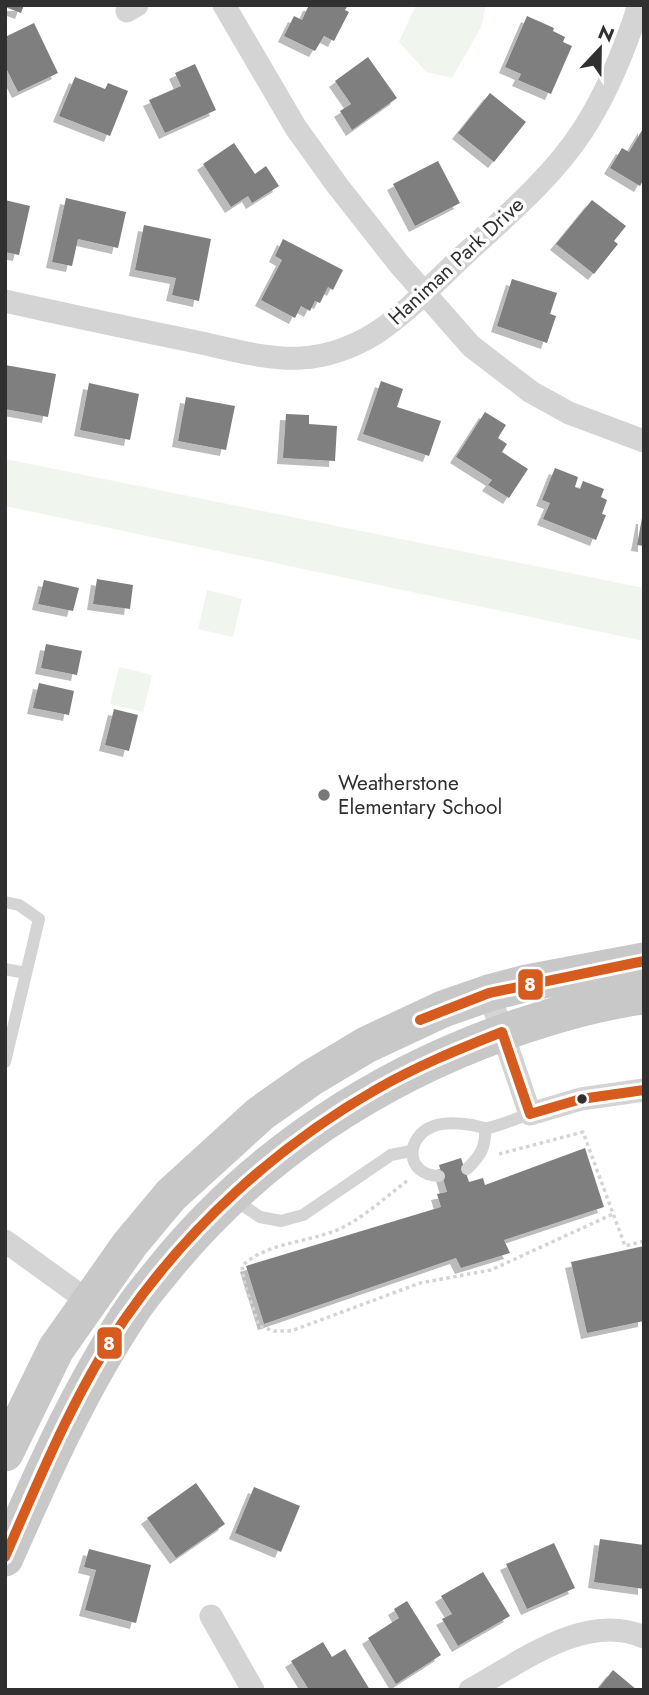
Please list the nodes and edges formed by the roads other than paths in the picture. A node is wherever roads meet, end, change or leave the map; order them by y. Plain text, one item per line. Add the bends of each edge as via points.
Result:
1 (224, 5) edge
2 (639, 5) edge
3 (424, 294) junction
4 (5, 301) edge
5 (644, 440) edge
6 (5, 902) edge
7 (644, 961) edge
8 (5, 969) edge
9 (25, 973) junction
10 (489, 993) junction
11 (644, 996) edge
12 (502, 1032) junction
13 (5, 1062) edge
14 (644, 1090) edge
15 (530, 1114) junction
16 (485, 1129) junction
17 (412, 1156) junction
18 (467, 1169) dead end
19 (439, 1176) dead end
20 (230, 1197) junction
21 (5, 1241) edge
22 (88, 1301) junction
23 (122, 1325) junction
24 (5, 1453) edge
25 (5, 1558) edge
26 (211, 1616) dead end
27 (644, 1637) edge
28 (253, 1690) edge
29 (470, 1690) edge

1 - 3 street via 296,128
2 - 3 street, Haniman Park Drive via 622,55 582,131 532,191
3 - 4 street, Haniman Park Drive via 374,334 332,352 300,358 257,355
3 - 5 street via 471,346 531,392 569,413
6 - 9 lane via 19,905 39,919
7 - 10 main road
8 - 9 lane
9 - 13 lane
10 - 12 street
10 - 22 main road via 366,1045 260,1114 171,1195
11 - 12 main road via 558,1014
12 - 15 street
12 - 20 main road via 415,1068 351,1104 288,1147
14 - 15 street via 581,1099
15 - 16 lane
16 - 17 lane via 445,1123 430,1127 420,1136
16 - 18 lane via 481,1155
17 - 19 lane via 420,1171
17 - 20 lane via 391,1155 303,1214 281,1221 260,1217
20 - 23 main road via 178,1251
21 - 22 street
22 - 23 main road
22 - 24 main road via 56,1349
23 - 25 main road via 88,1379
26 - 28 street
27 - 29 street via 590,1630 560,1640

